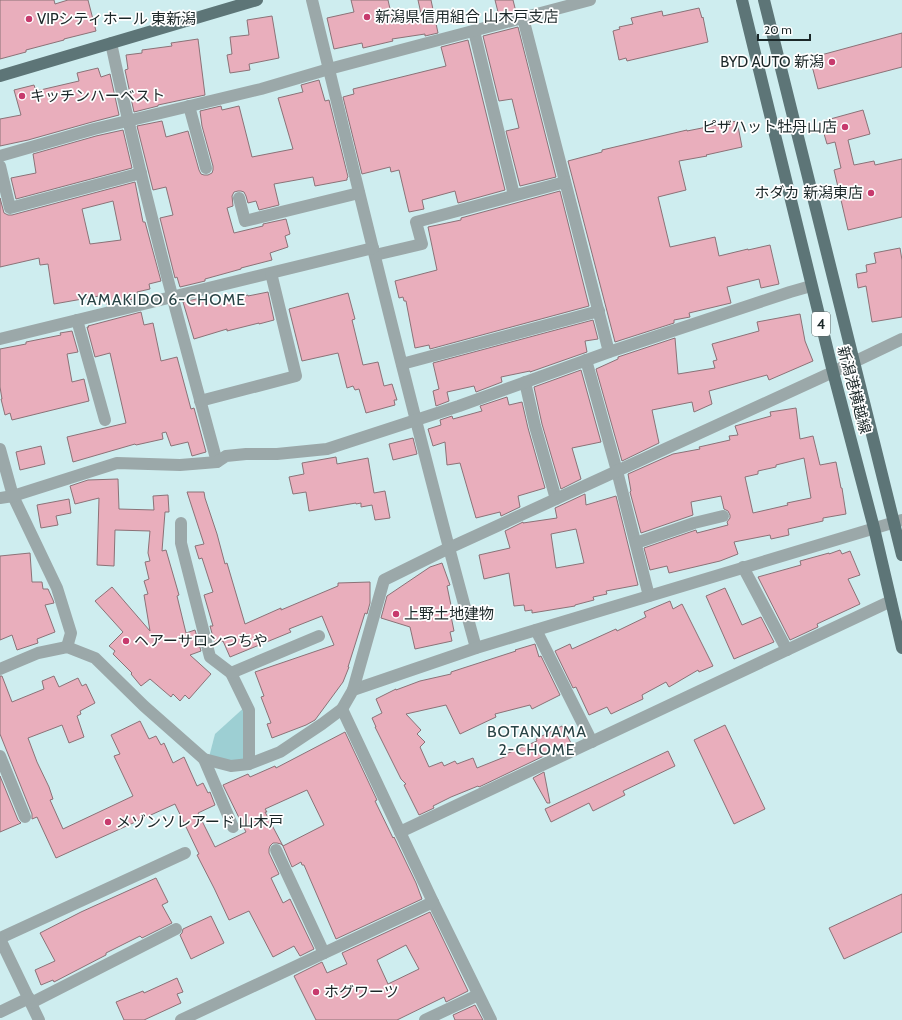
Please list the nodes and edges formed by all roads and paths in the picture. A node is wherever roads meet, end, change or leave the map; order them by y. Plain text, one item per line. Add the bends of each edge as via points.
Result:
1 (257, 0) edge
2 (312, 0) edge
3 (590, 0) edge
4 (742, 0) edge
5 (764, 0) edge
6 (523, 18) junction
7 (474, 31) junction
8 (111, 43) junction
9 (329, 69) junction
10 (0, 76) edge
11 (189, 106) junction
12 (128, 121) junction
13 (0, 156) edge
14 (0, 166) edge
15 (206, 168) dead end
16 (140, 173) junction
17 (565, 182) junction
18 (359, 193) junction
19 (514, 196) junction
20 (239, 198) dead end
21 (374, 252) junction
22 (271, 273) junction
23 (811, 286) junction
24 (173, 296) junction
25 (599, 311) junction
26 (77, 320) junction
27 (0, 339) edge
28 (902, 340) edge
29 (609, 352) junction
30 (586, 360) junction
31 (854, 362) junction
32 (402, 364) junction
33 (833, 372) junction
34 (525, 382) junction
35 (200, 401) junction
36 (105, 420) dead end
37 (416, 420) junction
38 (0, 449) edge
39 (217, 462) junction
40 (617, 471) junction
41 (13, 496) junction
42 (0, 498) edge
43 (556, 498) junction
44 (723, 516) dead end
45 (898, 521) edge
46 (181, 523) dead end
47 (874, 528) junction
48 (636, 543) junction
49 (449, 548) junction
50 (902, 555) edge
51 (743, 567) junction
52 (649, 596) junction
53 (891, 601) junction
54 (536, 630) junction
55 (319, 636) dead end
56 (67, 647) junction
57 (476, 648) junction
58 (902, 648) edge
59 (787, 650) junction
60 (0, 669) edge
61 (231, 673) junction
62 (352, 690) junction
63 (342, 709) junction
64 (592, 742) junction
65 (0, 756) edge
66 (204, 760) junction
67 (249, 764) junction
68 (25, 817) dead end
69 (233, 827) dead end
70 (400, 832) junction
71 (276, 850) dead end
72 (185, 853) dead end
73 (433, 902) junction
74 (176, 929) dead end
75 (0, 939) edge
76 (324, 953) junction
77 (478, 995) junction
78 (30, 1000) junction
79 (0, 1012) edge
80 (39, 1020) edge
81 (181, 1020) edge
82 (425, 1020) edge
83 (491, 1020) edge

1 - 8 main road
2 - 9 street
3 - 6 street
4 - 23 main road, 新潟港横越線 / 4
5 - 31 main road, 新潟港横越線 / 4
6 - 7 street
6 - 17 street
7 - 9 street
7 - 19 street
8 - 10 main road
8 - 12 street
9 - 11 street
9 - 18 street
11 - 12 street
11 - 15 street
12 - 13 street
12 - 16 street
14 - 16 street via 10,208
16 - 24 street
17 - 19 street
17 - 25 street
18 - 20 street via 245,221
18 - 21 street
19 - 21 street via 416,222 422,244
21 - 22 street
21 - 32 street
22 - 24 street
22 - 35 street via 296,376
23 - 29 street
23 - 33 main road, 新潟港横越線 / 4
24 - 26 street
24 - 35 street
25 - 29 street
25 - 32 street
26 - 27 street
26 - 36 street
28 - 31 street
29 - 30 street
30 - 34 street
30 - 40 street
31 - 33 street
31 - 45 main road, 新潟港横越線 / 4
32 - 37 street
33 - 40 street
33 - 47 main road, 新潟港横越線 / 4
34 - 37 street
34 - 43 street
35 - 39 street
37 - 39 street via 327,449 226,456
37 - 49 street
38 - 41 street
39 - 41 street via 180,465 117,463
40 - 43 street
40 - 48 street
41 - 42 street
41 - 56 street via 57,588 71,634
43 - 49 street
44 - 48 street
45 - 47 street
45 - 50 main road, 新潟港横越線 / 4
46 - 61 street via 181,543 210,657
47 - 51 street
47 - 53 main road, 新潟港横越線 / 4
48 - 52 street
49 - 57 street
49 - 62 street via 384,580
51 - 52 street
51 - 59 street
52 - 54 street
53 - 58 main road, 新潟港横越線 / 4
53 - 59 street
54 - 57 street
54 - 64 street
55 - 61 street
56 - 60 street via 38,653
56 - 66 street via 96,658
57 - 62 street
59 - 64 street
61 - 67 street via 249,710
62 - 63 street
63 - 67 street via 280,752
63 - 70 street
64 - 70 street
65 - 68 street
66 - 67 street via 231,766
66 - 69 street
70 - 73 street
71 - 76 street
72 - 75 street
73 - 76 street
73 - 77 street
74 - 78 street
75 - 78 street
76 - 81 street
77 - 82 street
77 - 83 street
78 - 79 street
78 - 80 street

